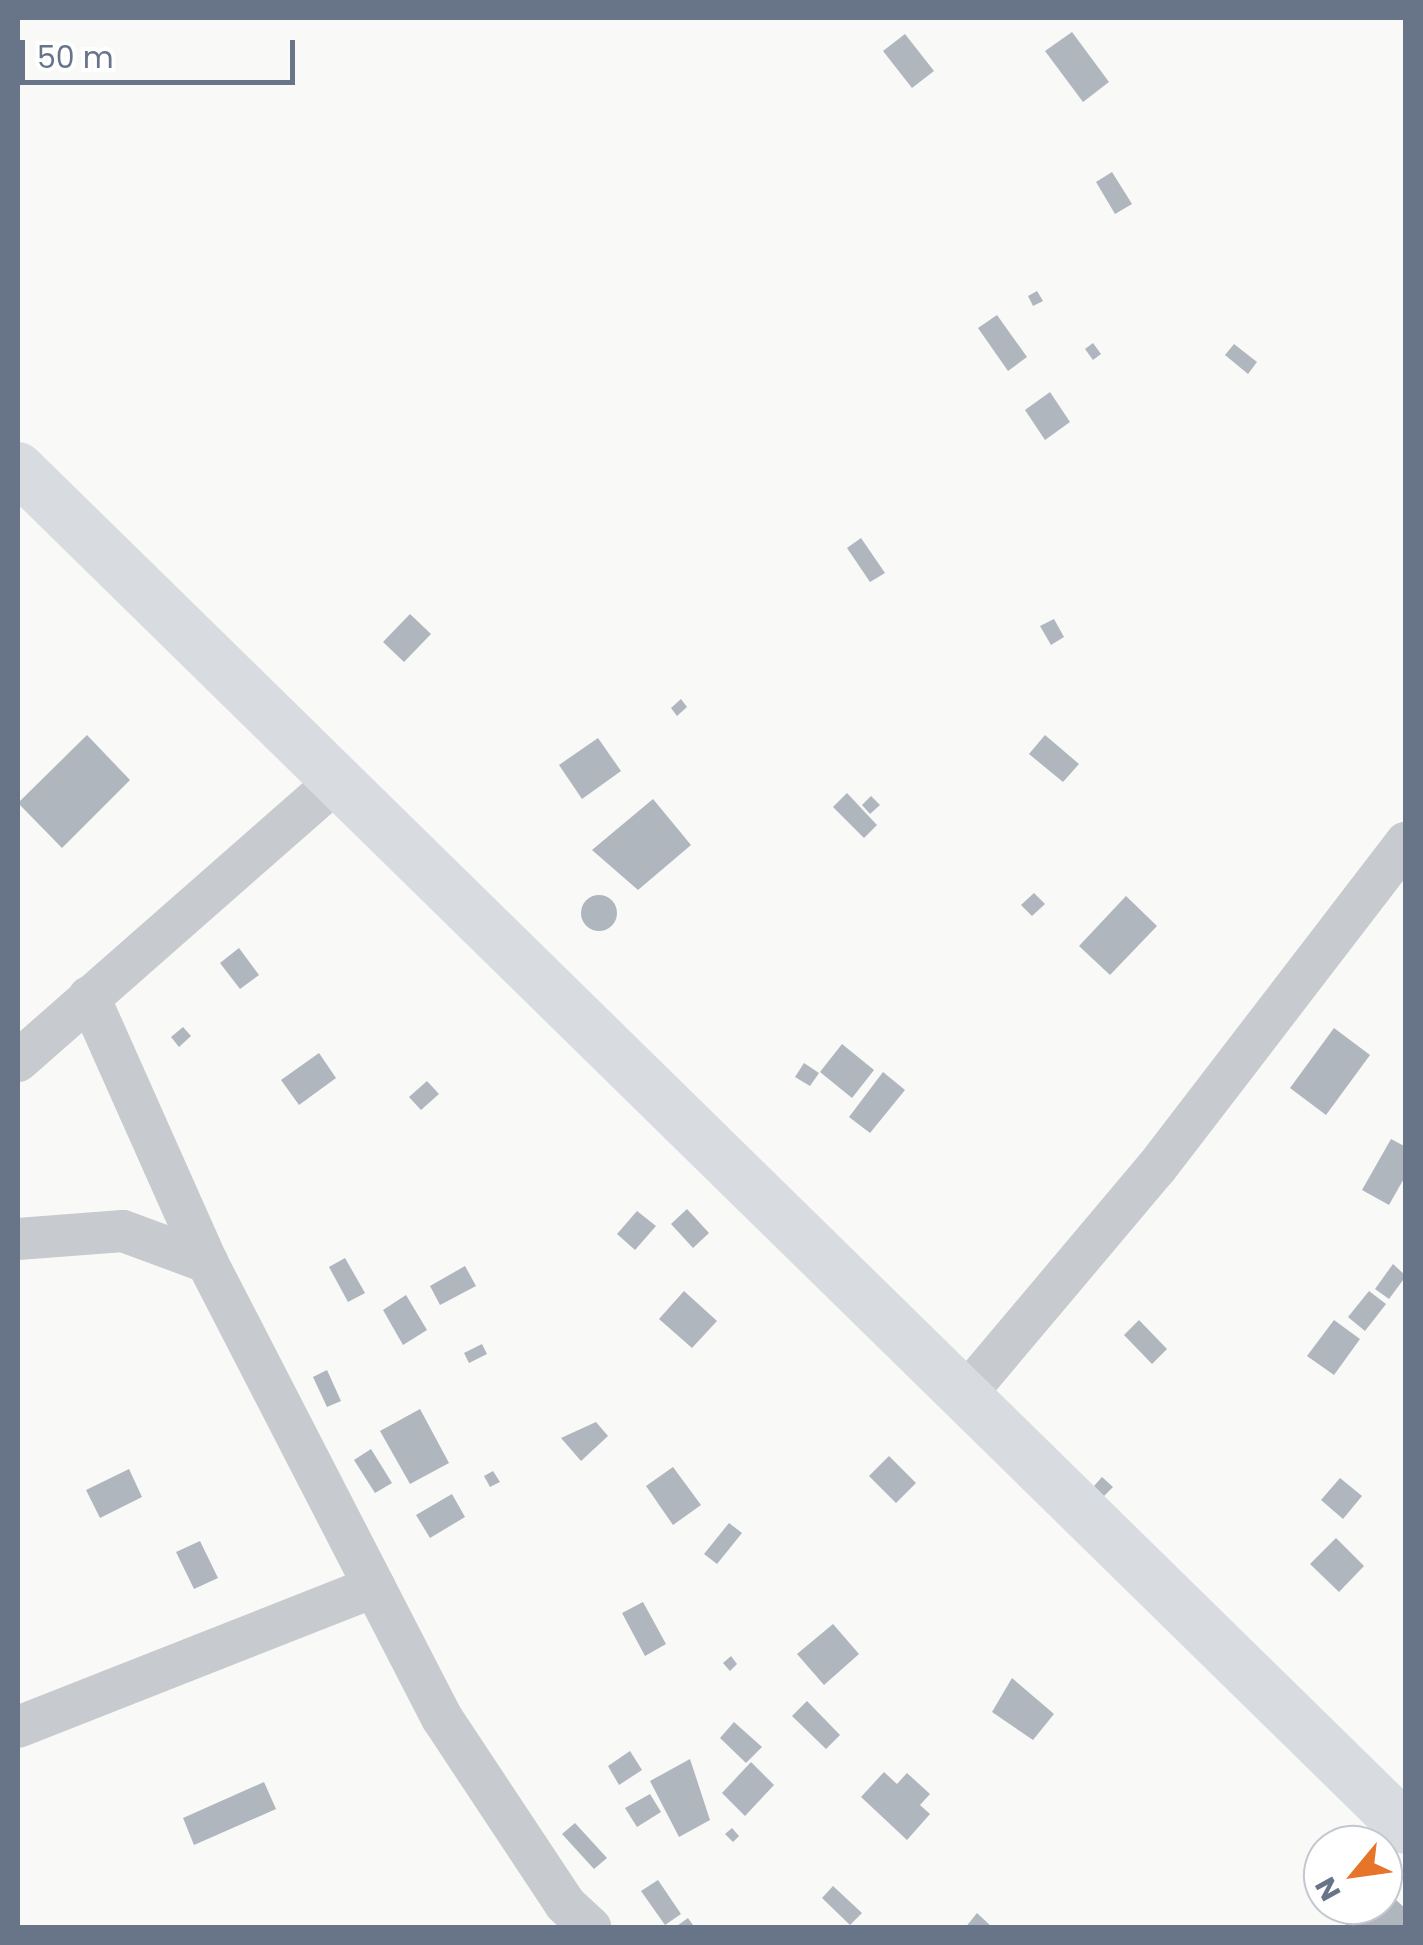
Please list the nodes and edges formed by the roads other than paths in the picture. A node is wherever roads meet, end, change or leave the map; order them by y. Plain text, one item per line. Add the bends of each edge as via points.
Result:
1 (18, 468) edge
2 (337, 782) junction
3 (1406, 842) edge
4 (89, 997) junction
5 (18, 1062) edge
6 (18, 1239) edge
7 (207, 1262) junction
8 (964, 1396) junction
9 (374, 1587) junction
10 (18, 1726) edge
11 (1406, 1828) edge
12 (591, 1928) edge

1 - 2 main road
2 - 4 street
2 - 8 main road
3 - 8 street via 1157,1167
4 - 5 street
4 - 7 street
6 - 7 street via 122,1230
7 - 9 street
8 - 11 main road
9 - 10 street
9 - 12 street via 442,1718 566,1904

